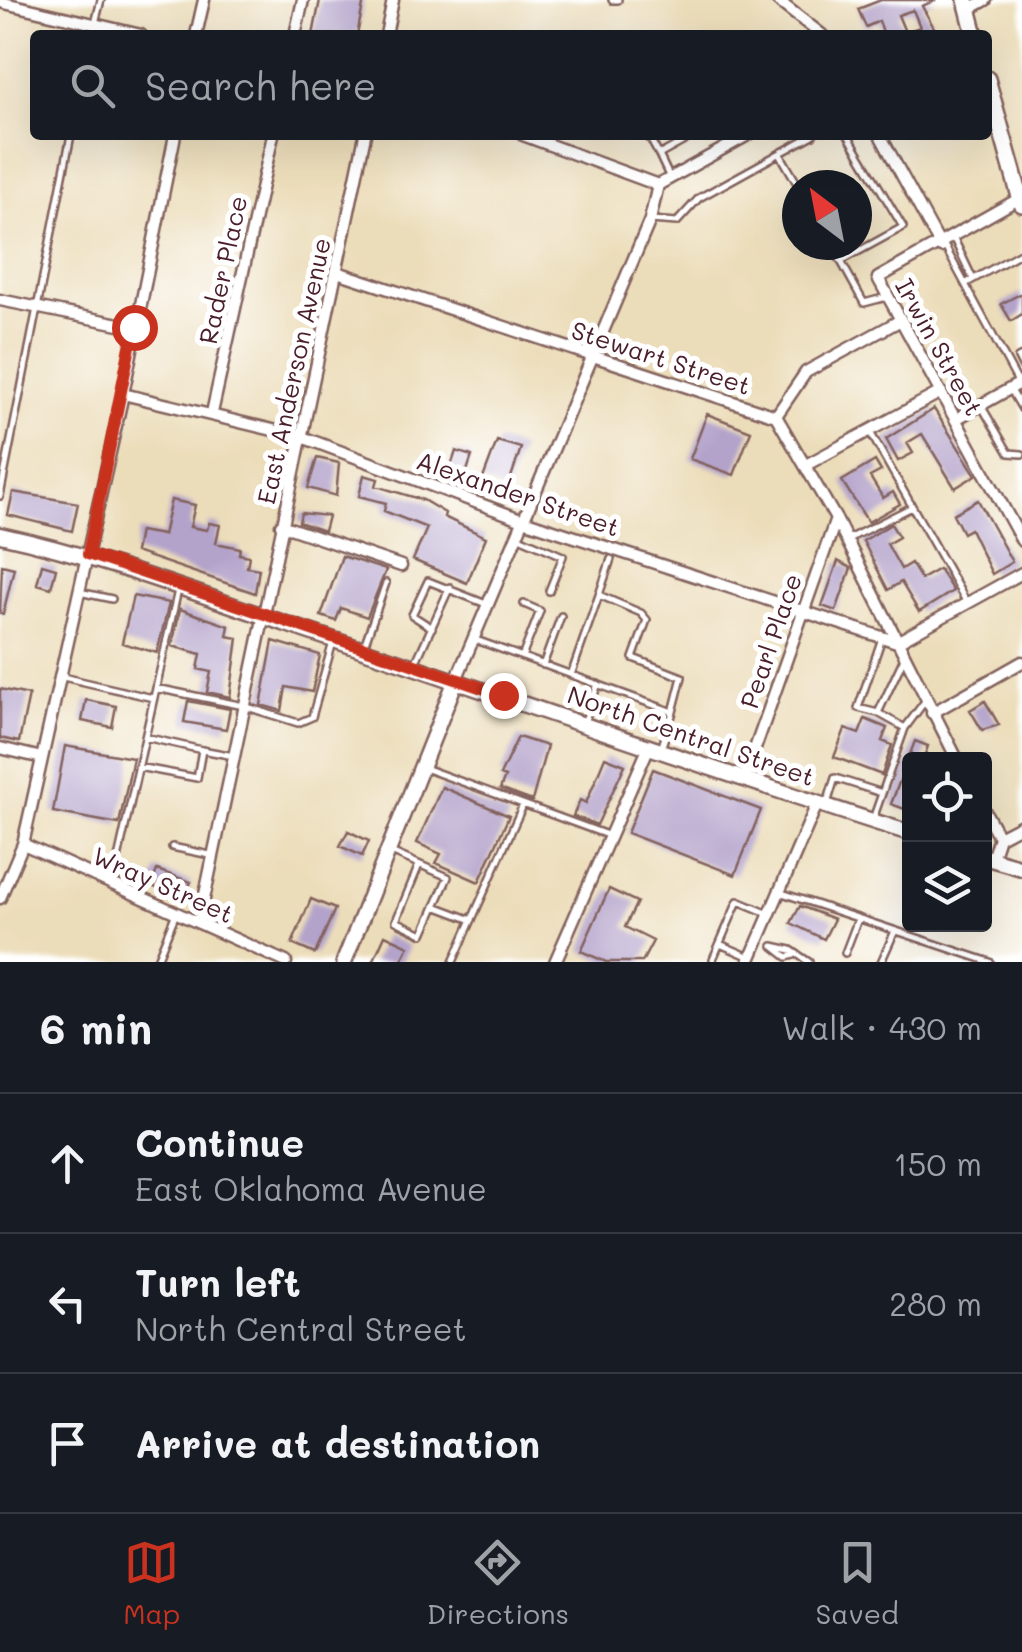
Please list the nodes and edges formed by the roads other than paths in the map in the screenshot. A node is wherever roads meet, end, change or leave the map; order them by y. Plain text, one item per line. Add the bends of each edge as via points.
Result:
1 (101, 0) edge
2 (204, 0) edge
3 (303, 0) edge
4 (393, 0) edge
5 (777, 0) edge
6 (986, 0) edge
7 (0, 2) edge
8 (967, 5) edge
9 (93, 30) edge
10 (197, 30) edge
11 (296, 30) edge
12 (387, 30) edge
13 (816, 30) edge
14 (974, 30) edge
15 (992, 96) edge
16 (70, 140) edge
17 (174, 140) edge
18 (272, 140) edge
19 (364, 140) edge
20 (536, 140) edge
21 (651, 140) edge
22 (686, 140) edge
23 (739, 140) edge
24 (804, 140) edge
25 (851, 140) edge
26 (883, 140) edge
27 (780, 154) junction
28 (659, 155) junction
29 (789, 170) edge
30 (670, 178) junction
31 (658, 185) junction
32 (1021, 200) edge
33 (650, 220) junction
34 (947, 244) junction
35 (1022, 252) edge
36 (841, 261) joint
37 (337, 272) junction
38 (973, 280) junction
39 (965, 284) junction
40 (887, 297) junction
41 (0, 300) edge
42 (40, 307) junction
43 (899, 321) junction
44 (134, 327) junction
45 (589, 356) junction
46 (1022, 356) edge
47 (1022, 366) edge
48 (1017, 385) edge
49 (941, 392) junction
50 (124, 394) junction
51 (981, 405) junction
52 (1022, 409) edge
53 (212, 413) junction
54 (776, 416) junction
55 (956, 419) junction
56 (870, 430) junction
57 (302, 437) junction
58 (1022, 454) edge
59 (806, 465) junction
60 (0, 496) edge
61 (912, 507) junction
62 (836, 519) junction
63 (523, 520) junction
64 (282, 525) junction
65 (0, 535) edge
66 (516, 536) junction
67 (846, 540) junction
68 (1022, 541) edge
69 (88, 554) junction
70 (612, 559) dead end
71 (401, 566) dead end
72 (1022, 573) edge
73 (386, 583) dead end
74 (179, 586) junction
75 (450, 587) junction
76 (549, 590) dead end
77 (79, 592) junction
78 (599, 595) junction
79 (112, 599) dead end
80 (967, 603) junction
81 (524, 604) dead end
82 (487, 605) junction
83 (802, 608) junction
84 (262, 616) junction
85 (561, 616) dead end
86 (432, 628) junction
87 (882, 638) junction
88 (333, 639) junction
89 (473, 639) junction
90 (897, 642) junction
91 (363, 649) junction
92 (522, 657) junction
93 (904, 658) junction
94 (1022, 662) edge
95 (543, 665) junction
96 (414, 666) junction
97 (571, 675) junction
98 (60, 676) junction
99 (456, 680) junction
100 (598, 684) junction
101 (155, 688) junction
102 (153, 698) junction
103 (925, 701) junction
104 (244, 706) junction
105 (673, 712) junction
106 (878, 713) junction
107 (932, 713) junction
108 (584, 723) junction
109 (905, 728) junction
110 (145, 737) junction
111 (0, 748) edge
112 (202, 750) junction
113 (654, 750) junction
114 (953, 752) edge
115 (234, 756) junction
116 (42, 758) junction
117 (138, 766) junction
118 (421, 766) junction
119 (745, 777) junction
120 (882, 793) junction
121 (524, 804) junction
122 (821, 806) junction
123 (872, 821) junction
124 (992, 825) edge
125 (1022, 825) edge
126 (902, 830) edge
127 (610, 836) junction
128 (999, 838) junction
129 (23, 844) junction
130 (172, 846) dead end
131 (388, 851) junction
132 (992, 851) edge
133 (214, 855) junction
134 (992, 859) edge
135 (419, 865) junction
136 (1022, 868) edge
137 (112, 884) junction
138 (779, 892) junction
139 (0, 898) edge
140 (435, 906) junction
141 (176, 913) junction
142 (770, 914) junction
143 (858, 919) junction
144 (472, 920) junction
145 (200, 924) junction
146 (895, 931) junction
147 (760, 940) junction
148 (720, 944) junction
149 (845, 953) dead end
150 (713, 959) dead end
151 (750, 960) edge
152 (882, 960) edge
153 (156, 962) edge
154 (286, 962) edge
155 (344, 962) edge
156 (454, 962) edge
157 (555, 962) edge
158 (809, 962) edge
159 (895, 962) edge
160 (990, 962) edge

1 - 9 lane
2 - 10 street
3 - 11 street
4 - 12 street
5 - 13 street
6 - 8 street
7 - 9 street
8 - 14 main road
15 - 32 main road
16 - 42 lane
17 - 44 street
18 - 53 street, Rader Place
19 - 37 street, East Anderson Avenue
20 - 31 street
21 - 28 lane
22 - 28 lane
23 - 30 street
24 - 27 lane
25 - 36 lane via 903,227
26 - 34 street
27 - 29 lane
27 - 33 lane via 700,198 677,222
28 - 30 lane
30 - 31 street
31 - 33 street
32 - 34 street
33 - 45 street
34 - 38 lane
34 - 39 lane
34 - 40 street, Irwin Street via 878,278
35 - 38 lane
36 - 40 lane via 864,303
37 - 45 street, Stewart Street
37 - 57 street, East Anderson Avenue
38 - 39 lane
39 - 48 lane
40 - 43 street, Irwin Street
41 - 42 street
42 - 44 street
42 - 60 lane
43 - 49 street, Irwin Street
43 - 54 street via 806,372
44 - 50 street
45 - 54 street, Stewart Street
45 - 63 street
46 - 47 lane
48 - 51 street
48 - 52 lane
49 - 55 street, Irwin Street
49 - 56 street
50 - 53 street, Alexander Street
50 - 69 street
51 - 55 street
51 - 58 lane via 1009,453
53 - 57 street, Alexander Street
54 - 59 street, Stewart Street
55 - 68 street, Irwin Street
56 - 59 street
56 - 61 lane
57 - 63 street, Alexander Street
57 - 64 street, East Anderson Avenue
59 - 62 street, Stewart Street
61 - 67 lane
61 - 80 lane
62 - 67 street, Stewart Street
62 - 83 street, Pearl Place
63 - 66 street
63 - 83 street, Alexander Street
64 - 71 street
64 - 84 street, East Anderson Avenue
65 - 69 main road, North Central Street
66 - 76 lane via 563,556
66 - 82 street
67 - 90 street, Stewart Street
69 - 74 main road, North Central Street
69 - 77 street
70 - 78 lane
72 - 80 street
73 - 91 lane
74 - 84 main road, North Central Street
74 - 101 lane
75 - 82 lane
75 - 86 lane
75 - 86 lane via 428,581 418,596 412,614
77 - 79 lane
77 - 98 street
78 - 97 lane
78 - 105 lane via 646,620 633,658 682,677
80 - 90 street
81 - 92 lane via 540,610
82 - 89 street
83 - 87 street, Alexander Street
83 - 119 street, Pearl Place
84 - 88 main road, North Central Street
84 - 104 street, East Anderson Avenue
85 - 95 lane
86 - 96 lane
87 - 90 street, Alexander Street
87 - 106 lane via 858,708
88 - 91 main road, North Central Street
88 - 104 lane via 312,718 298,723
89 - 92 lane
89 - 99 street
90 - 93 street, Stewart Street
91 - 96 main road, North Central Street
92 - 95 lane
93 - 103 street, Stewart Street
93 - 106 lane
94 - 107 street
95 - 97 lane
96 - 99 main road, North Central Street
97 - 100 lane
98 - 102 lane
98 - 116 street
99 - 108 main road, North Central Street
99 - 118 main road
100 - 105 lane
100 - 108 lane
101 - 102 lane
101 - 104 lane
102 - 110 lane
103 - 107 street, Stewart Street
103 - 109 lane
104 - 115 street, East Anderson Avenue
105 - 113 lane
106 - 109 lane
107 - 114 street, Stewart Street
108 - 113 main road, North Central Street
109 - 120 lane
110 - 112 lane
110 - 117 lane
111 - 116 street
112 - 115 lane
112 - 117 lane via 197,778
113 - 119 main road, North Central Street
113 - 127 street
115 - 133 street, East Anderson Avenue
116 - 129 street
117 - 137 lane
118 - 121 lane
118 - 131 main road
119 - 122 main road, North Central Street
120 - 122 lane via 834,778
120 - 123 lane
121 - 127 lane
121 - 144 lane
122 - 123 main road, North Central Street
122 - 138 street
123 - 126 main road, North Central Street
124 - 128 street
125 - 128 street
127 - 157 street
128 - 132 street
129 - 137 street, Wray Street
129 - 139 street
130 - 133 lane
131 - 135 lane
131 - 155 main road
133 - 145 street, East Anderson Avenue
134 - 136 main road
135 - 140 lane via 448,877
135 - 140 lane via 396,920 423,934
137 - 141 street, Wray Street
138 - 142 street
138 - 143 lane
140 - 144 lane
141 - 145 street, Wray Street
141 - 153 lane
142 - 147 street
142 - 148 lane via 738,901
143 - 146 lane
143 - 149 lane
144 - 156 lane
145 - 154 street, Wray Street
146 - 152 lane
146 - 160 lane
147 - 151 street
147 - 158 lane
148 - 150 lane
148 - 151 lane
152 - 159 lane

